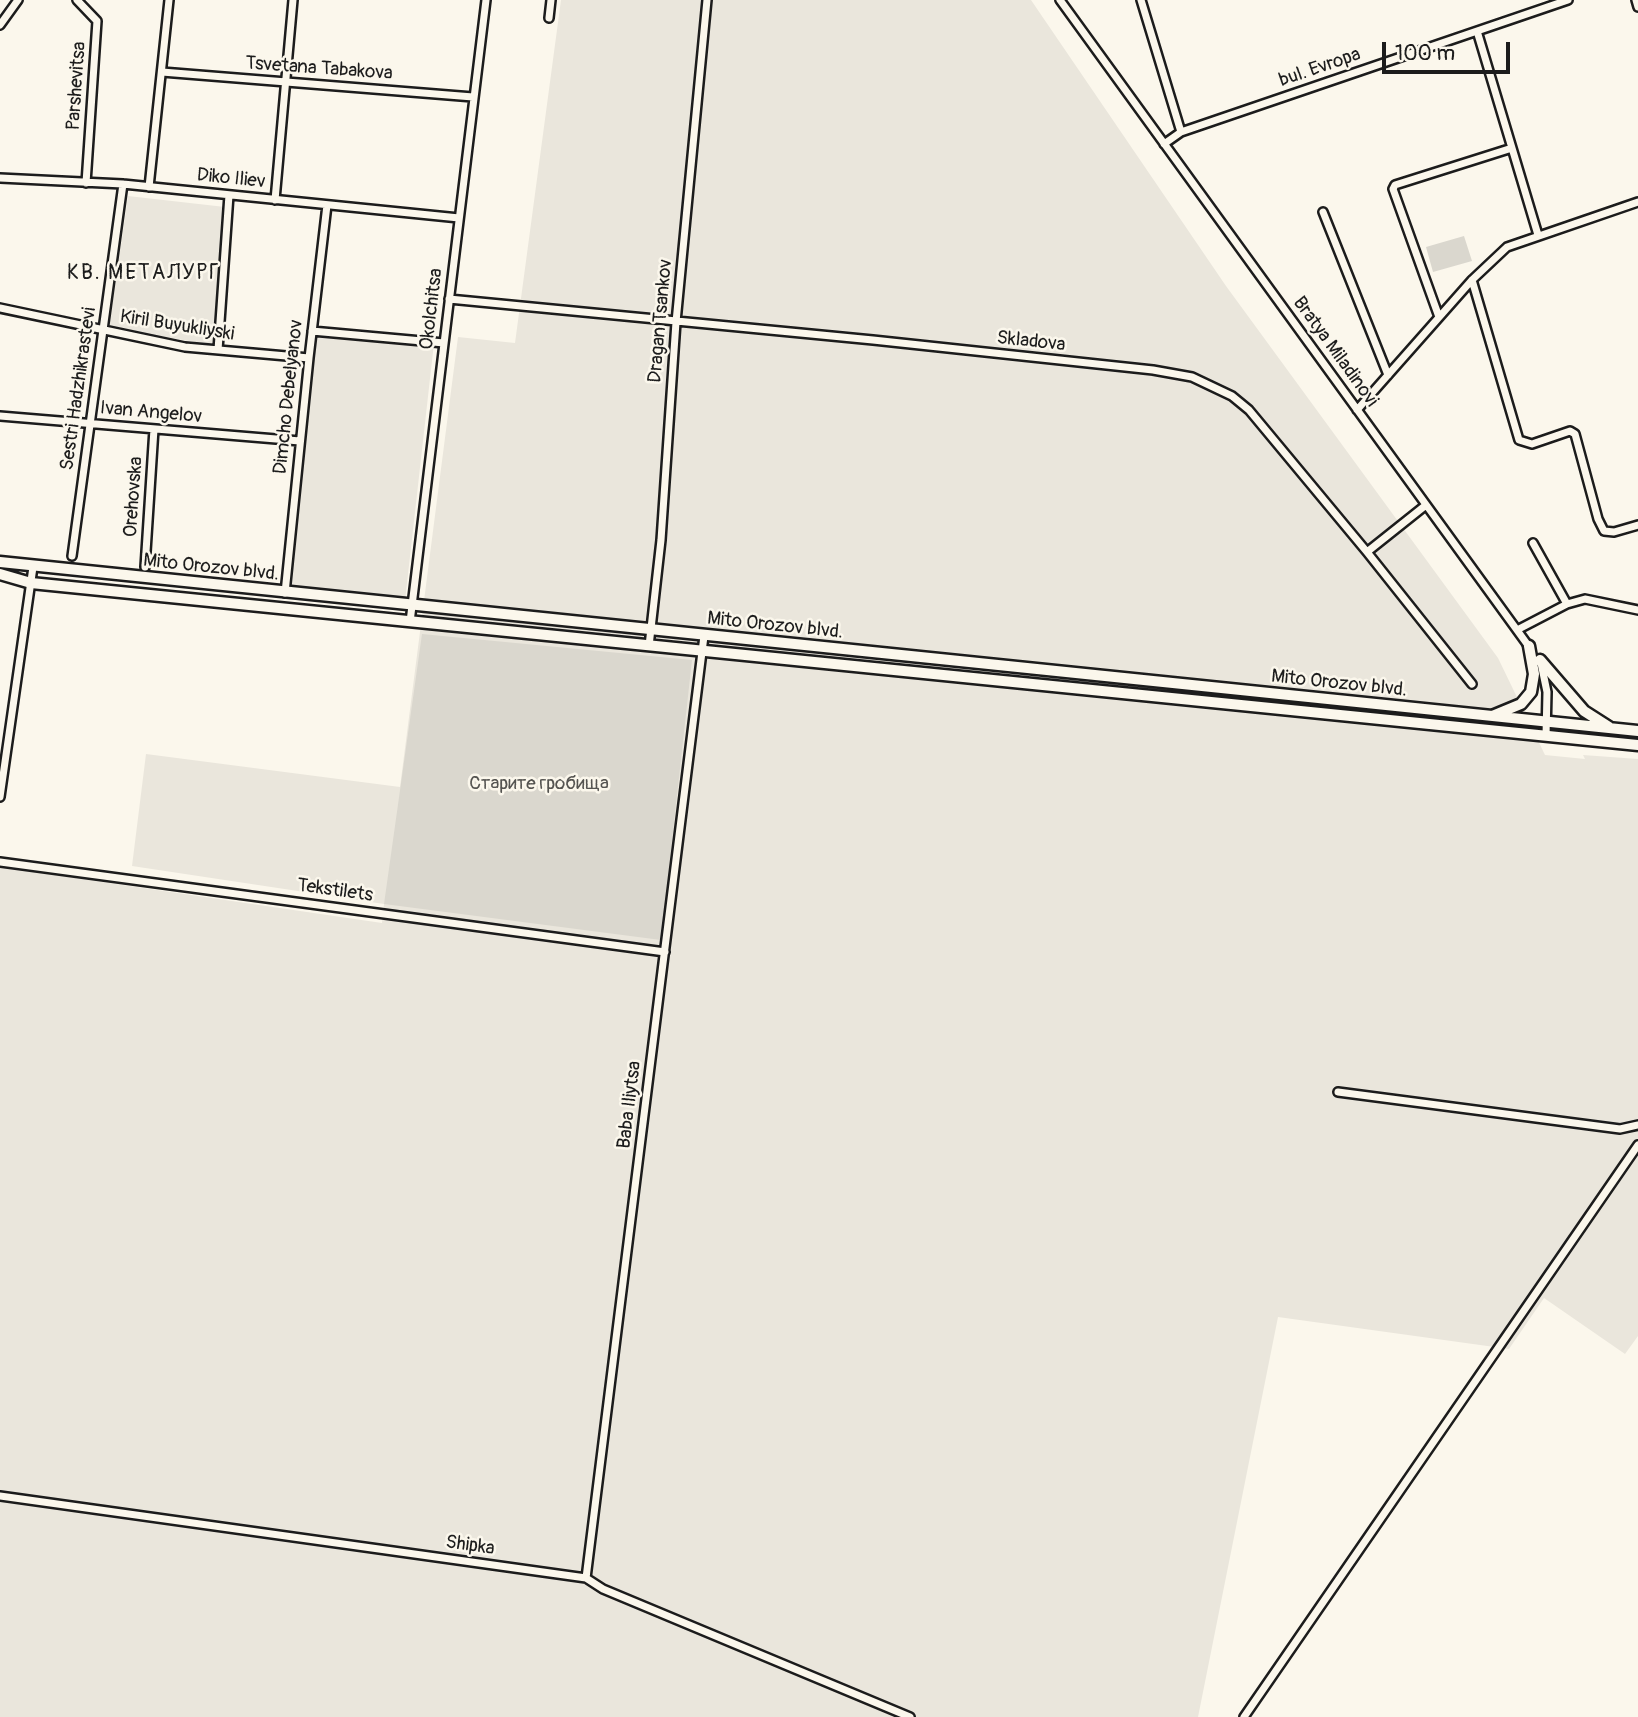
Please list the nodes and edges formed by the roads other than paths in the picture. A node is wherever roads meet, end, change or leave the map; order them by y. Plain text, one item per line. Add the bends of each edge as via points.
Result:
1 (18, 0) edge
2 (77, 0) edge
3 (169, 0) edge
4 (293, 0) edge
5 (486, 0) edge
6 (551, 0) edge
7 (707, 0) edge
8 (1060, 0) edge
9 (1141, 0) edge
10 (1568, 0) edge
11 (1636, 0) edge
12 (1638, 7) edge
13 (549, 18) dead end
14 (0, 25) edge
15 (1477, 31) junction
16 (162, 72) junction
17 (286, 83) junction
18 (474, 97) junction
19 (1181, 132) junction
20 (1164, 144) junction
21 (1512, 148) junction
22 (0, 178) edge
23 (86, 183) junction
24 (123, 184) junction
25 (149, 187) junction
26 (229, 195) junction
27 (275, 200) junction
28 (1638, 202) edge
29 (327, 205) junction
30 (1323, 212) dead end
31 (459, 218) junction
32 (1538, 235) junction
33 (1472, 280) junction
34 (449, 299) junction
35 (0, 308) edge
36 (1439, 317) junction
37 (676, 321) junction
38 (102, 330) junction
39 (312, 331) junction
40 (444, 343) junction
41 (218, 350) junction
42 (309, 358) junction
43 (1388, 375) junction
44 (1357, 410) junction
45 (0, 416) edge
46 (90, 424) junction
47 (154, 429) junction
48 (300, 441) junction
49 (1426, 505) junction
50 (1638, 526) edge
51 (1533, 543) dead end
52 (1367, 552) junction
53 (72, 556) dead end
54 (0, 562) edge
55 (33, 567) junction
56 (145, 567) dead end
57 (0, 574) edge
58 (31, 583) junction
59 (285, 593) junction
60 (1567, 604) junction
61 (412, 606) junction
62 (1638, 610) edge
63 (410, 622) junction
64 (650, 630) junction
65 (1517, 630) junction
66 (704, 636) junction
67 (649, 646) junction
68 (1529, 646) junction
69 (703, 651) junction
70 (1539, 660) junction
71 (1472, 684) dead end
72 (1489, 716) junction
73 (1547, 722) junction
74 (1613, 729) junction
75 (1638, 732) edge
76 (1546, 736) junction
77 (1638, 745) edge
78 (0, 797) edge
79 (0, 862) edge
80 (665, 952) junction
81 (1338, 1092) dead end
82 (1638, 1125) edge
83 (1638, 1145) edge
84 (0, 1496) edge
85 (586, 1578) junction
86 (910, 1717) edge
87 (1244, 1717) edge

1 - 14 street
2 - 23 street, Parshevitsa via 97,21
3 - 16 street
4 - 17 street
5 - 18 street, Okolchitsa
6 - 13 street
7 - 37 street, Dragan Tsankov
8 - 20 street, Bratya Miladinovi
9 - 19 street
10 - 15 street, bul. Evropa
11 - 12 street
15 - 19 street, bul. Evropa
15 - 21 street
16 - 17 street, Tsvetana Tabakova
16 - 25 street
17 - 18 street, Tsvetana Tabakova
17 - 27 street
18 - 31 street, Okolchitsa
19 - 20 street, bul. Evropa
20 - 44 street, Bratya Miladinovi
21 - 32 street
21 - 36 street via 1393,189
22 - 23 street, Diko Iliev
23 - 24 street, Diko Iliev
24 - 25 street, Diko Iliev
24 - 38 street, Sestri Hadzhikrastevi
25 - 26 street, Diko Iliev
26 - 27 street, Diko Iliev
26 - 41 street
27 - 29 street, Diko Iliev
28 - 32 street
29 - 31 street, Diko Iliev
29 - 39 street, Dimcho Debelyanov
30 - 43 street
31 - 34 street, Okolchitsa
32 - 33 street via 1507,247
33 - 36 street
33 - 50 street via 1518,440 1532,444 1570,431 1575,434 1604,531
34 - 37 street, Skladova
34 - 40 street, Okolchitsa
35 - 38 street, Kiril Buyukliyski
36 - 43 street
37 - 52 street, Skladova via 1192,377 1232,396 1249,410
37 - 64 street, Dragan Tsankov
38 - 41 street, Kiril Buyukliyski
38 - 46 street, Sestri Hadzhikrastevi
39 - 40 street
39 - 42 street, Dimcho Debelyanov
40 - 61 street, Okolchitsa
41 - 42 street, Kiril Buyukliyski
42 - 48 street, Dimcho Debelyanov
43 - 44 street
44 - 49 street, Bratya Miladinovi
45 - 46 street, Ivan Angelov
46 - 47 street, Ivan Angelov
46 - 53 street, Sestri Hadzhikrastevi
47 - 48 street, Ivan Angelov
47 - 56 street, Orehovska
48 - 59 street, Dimcho Debelyanov
49 - 52 street
49 - 65 street, Bratya Miladinovi
51 - 60 street
52 - 71 street, Skladova
54 - 55 main road, Mito Orozov blvd.
55 - 58 street
55 - 59 main road, Mito Orozov blvd.
57 - 58 main road, Mito Orozov blvd.
58 - 63 main road, Mito Orozov blvd.
58 - 78 street
59 - 61 main road, Mito Orozov blvd.
60 - 62 street via 1585,599
60 - 65 street
61 - 63 street, Okolchitsa
61 - 64 main road, Mito Orozov blvd.
63 - 67 main road, Mito Orozov blvd.
64 - 66 main road, Mito Orozov blvd.
64 - 67 street, Dragan Tsankov
65 - 68 street, Bratya Miladinovi
66 - 69 street, Baba Iliytsa
66 - 72 main road, Mito Orozov blvd.
67 - 69 main road, Mito Orozov blvd.
68 - 70 street, Bratya Miladinovi
68 - 72 main road via 1534,674 1531,692 1521,704
69 - 76 main road, Mito Orozov blvd.
69 - 80 street, Baba Iliytsa
70 - 73 street, Bratya Miladinovi via 1547,684
70 - 74 main road via 1584,711
72 - 73 main road, Mito Orozov blvd.
73 - 74 main road, Mito Orozov blvd.
73 - 76 street, Bratya Miladinovi
74 - 75 main road, Mito Orozov blvd.
76 - 77 main road, Mito Orozov blvd.
79 - 80 street, Tekstilets
80 - 85 street, Baba Iliytsa
81 - 82 street via 1620,1129
83 - 87 street
84 - 85 street, Shipka
85 - 86 street, Shipka

